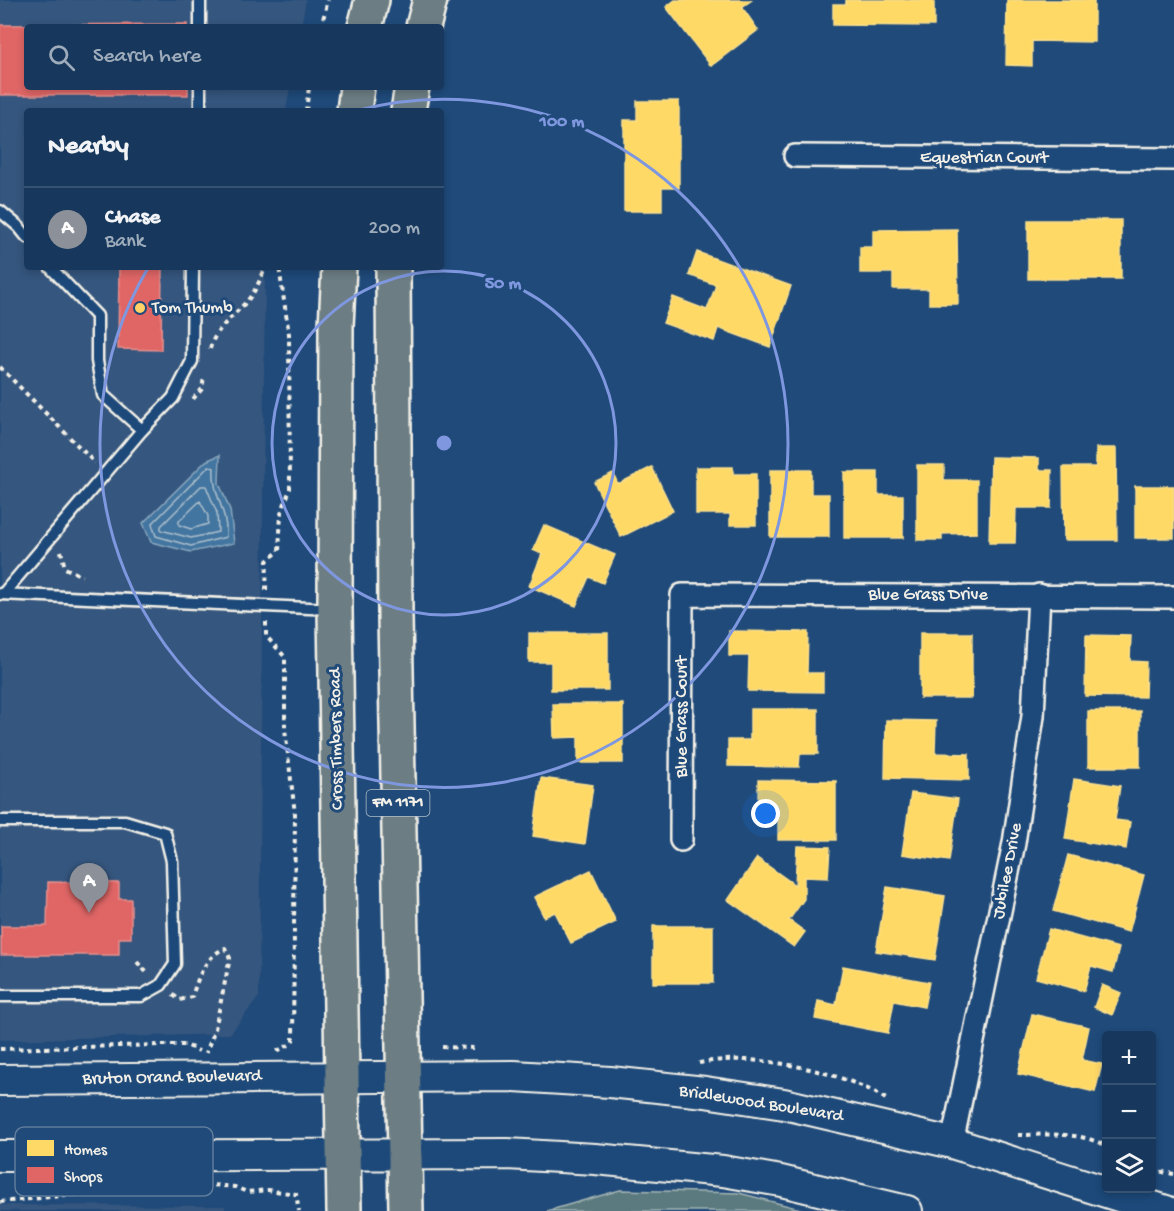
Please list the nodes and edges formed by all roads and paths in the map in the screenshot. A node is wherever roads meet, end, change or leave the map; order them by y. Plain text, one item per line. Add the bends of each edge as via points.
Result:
1 (200, 0) edge
2 (328, 0) edge
3 (372, 0) edge
4 (430, 0) edge
5 (200, 24) edge
6 (322, 24) edge
7 (367, 24) edge
8 (424, 24) edge
9 (200, 90) edge
10 (309, 90) edge
11 (357, 90) edge
12 (412, 90) edge
13 (200, 108) edge
14 (306, 108) edge
15 (354, 108) edge
16 (408, 108) edge
17 (1174, 146) edge
18 (795, 156) dead end
19 (1174, 159) edge
20 (0, 211) edge
21 (23, 223) edge
22 (53, 270) edge
23 (193, 270) edge
24 (279, 270) edge
25 (339, 270) edge
26 (393, 270) edge
27 (0, 367) edge
28 (142, 430) junction
29 (105, 474) junction
30 (2, 594) edge
31 (682, 595) joint
32 (1039, 595) junction
33 (1174, 597) edge
34 (266, 606) junction
35 (335, 609) junction
36 (0, 821) edge
37 (681, 840) dead end
38 (137, 962) dead end
39 (161, 985) junction
40 (0, 996) edge
41 (293, 1042) dead end
42 (205, 1054) dead end
43 (344, 1077) junction
44 (402, 1077) junction
45 (0, 1080) edge
46 (952, 1143) junction
47 (344, 1154) junction
48 (213, 1155) edge
49 (403, 1155) junction
50 (0, 1156) edge
51 (15, 1156) edge
52 (1156, 1171) edge
53 (1174, 1174) edge
54 (213, 1186) edge
55 (61, 1196) edge
56 (0, 1202) edge
57 (298, 1211) edge
58 (344, 1211) edge
59 (406, 1211) edge
60 (907, 1211) edge
61 (1166, 1211) edge

1 - 5 lane
2 - 6 path
3 - 7 main road
4 - 8 main road
9 - 13 lane
10 - 14 path
11 - 15 main road
12 - 16 main road
17 - 19 street
18 - 19 street, Equestrian Court
20 - 21 lane
22 - 28 lane via 97,316 97,362 103,395
23 - 28 lane via 192,362 173,398
24 - 34 path via 289,334 290,489 281,514 279,550 267,561
25 - 35 main road, Cross Timbers Road
26 - 44 main road, FM 1171
27 - 29 path
28 - 29 lane
29 - 30 lane
30 - 34 lane
31 - 32 street, Blue Grass Drive
31 - 37 street, Blue Grass Court
32 - 33 street, Blue Grass Drive
32 - 46 street, Jubilee Drive via 1033,716 1014,843
34 - 35 lane
34 - 41 path via 266,636 285,657 285,729 295,814
35 - 43 main road, Cross Timbers Road
36 - 39 lane via 125,821 165,833 172,861 175,964
38 - 39 path
39 - 40 lane via 141,996
39 - 42 path via 180,1000 192,997 213,953 225,948 230,958 215,1029
43 - 44 main road, Bridlewood Boulevard
43 - 45 main road, Bruton Orand Boulevard
43 - 47 main road, Cross Timbers Road
44 - 46 main road, Bridlewood Boulevard via 514,1076 705,1092 784,1104
44 - 49 main road, FM 1171
46 - 61 main road, Bridlewood Boulevard
47 - 48 main road
47 - 49 main road
47 - 58 main road, Cross Timbers Road
49 - 59 main road, FM 1171
49 - 60 main road via 507,1154 665,1165 781,1181
50 - 51 main road
52 - 53 path
54 - 57 path via 296,1194
55 - 56 path

